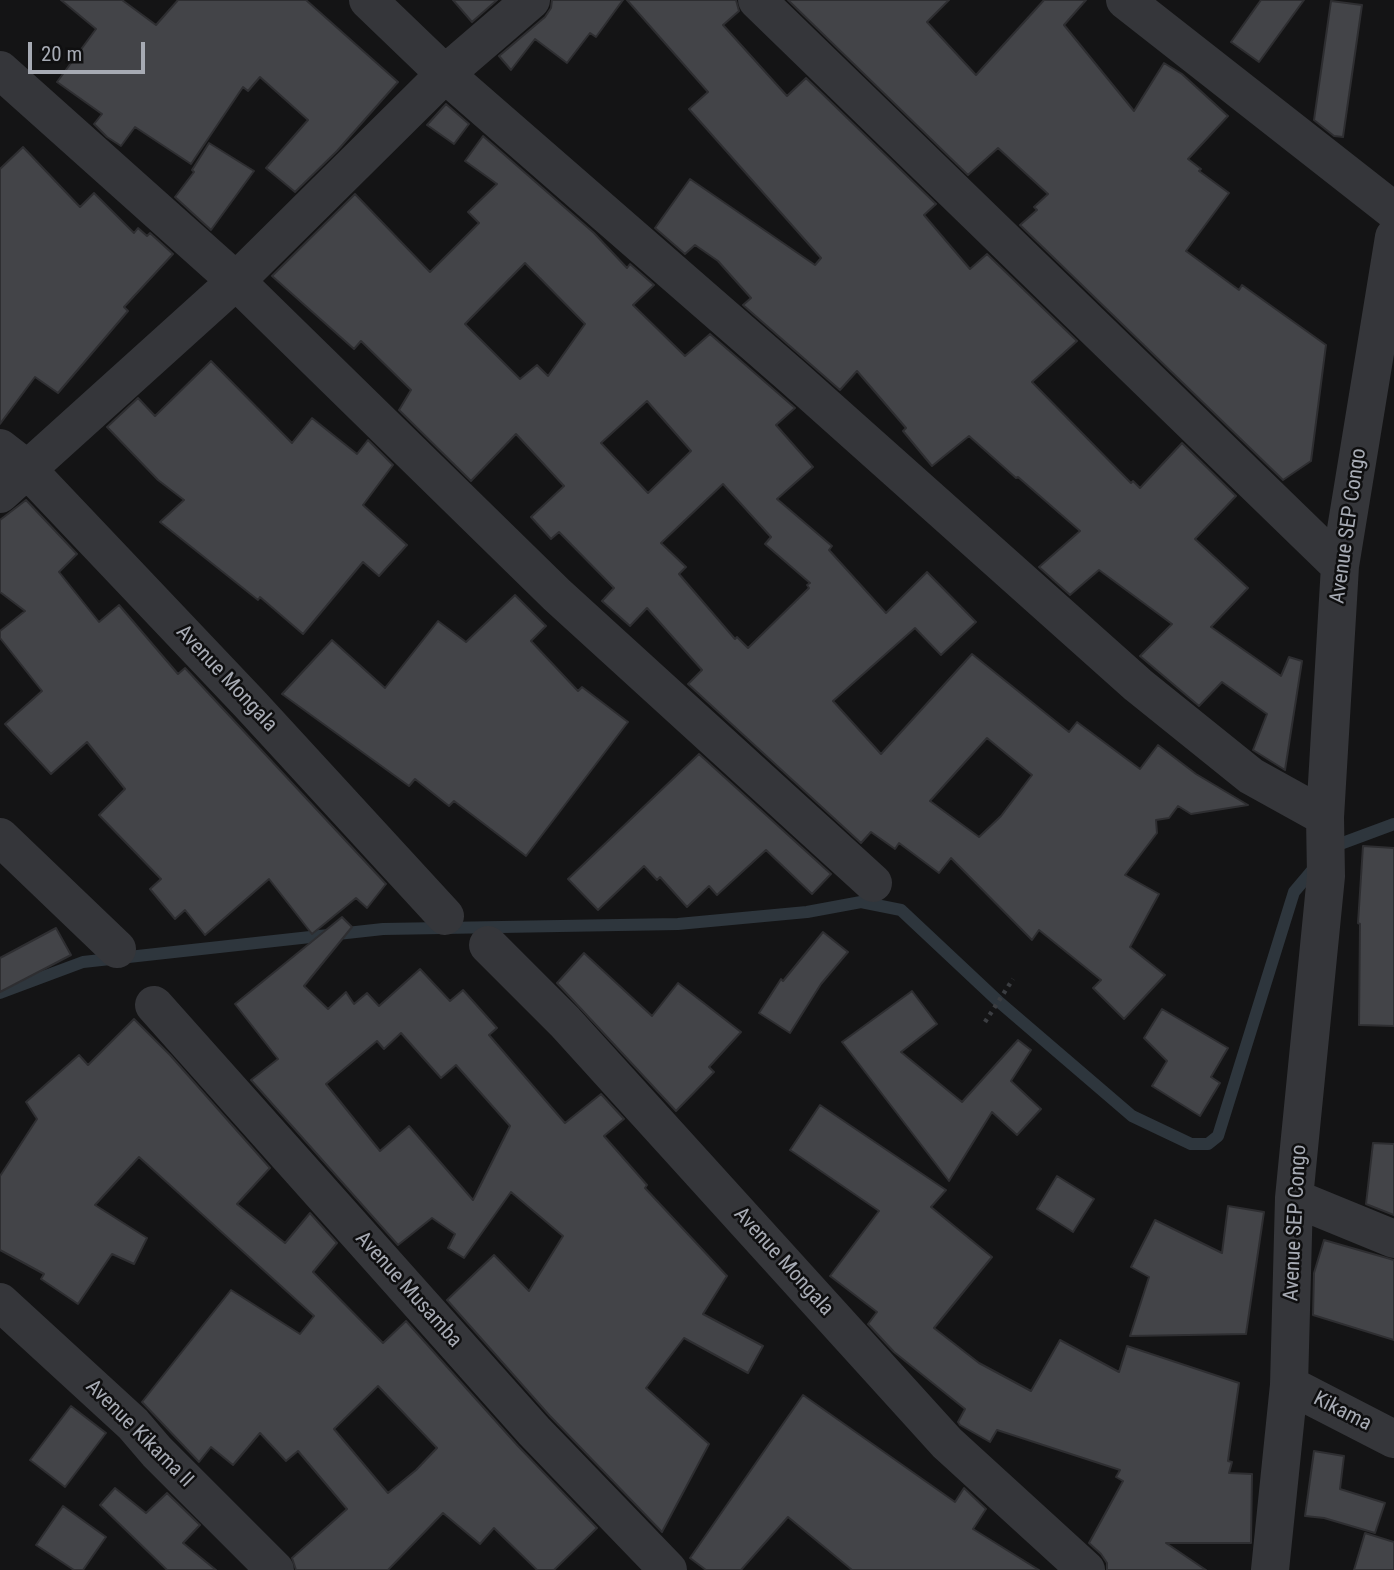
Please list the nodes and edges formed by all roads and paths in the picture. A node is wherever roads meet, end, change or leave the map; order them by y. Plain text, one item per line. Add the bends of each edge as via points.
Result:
1 (368, 0) edge
2 (531, 0) edge
3 (757, 0) edge
4 (1125, 0) edge
5 (0, 70) edge
6 (445, 74) junction
7 (1394, 211) edge
8 (1394, 237) edge
9 (236, 281) junction
10 (9, 470) edge
11 (1340, 566) junction
12 (1325, 817) junction
13 (0, 837) edge
14 (873, 883) dead end
15 (445, 916) dead end
16 (488, 945) dead end
17 (117, 949) dead end
18 (1013, 979) dead end
19 (154, 1004) dead end
20 (985, 1022) dead end
21 (1294, 1198) junction
22 (1394, 1239) edge
23 (0, 1302) edge
24 (1289, 1385) junction
25 (1394, 1438) edge
26 (275, 1570) edge
27 (668, 1570) edge
28 (1086, 1570) edge
29 (1270, 1570) edge

1 - 6 street
2 - 6 street
3 - 11 street
4 - 7 street
5 - 9 street
6 - 9 street
6 - 12 street via 1138,685 1251,776
8 - 11 street, Avenue SEP Congo
9 - 10 street
9 - 14 street via 557,595
10 - 15 street, Avenue Mongala via 241,694
11 - 12 street, Avenue SEP Congo
12 - 21 street, Avenue SEP Congo via 1326,876
13 - 17 street
16 - 28 street, Avenue Mongala via 565,1022 947,1443
18 - 20 path
19 - 27 street, Avenue Musamba via 534,1431
21 - 22 street
21 - 24 street, Avenue SEP Congo
23 - 26 street, Avenue Kikama II via 133,1424
24 - 25 street, Kikama
24 - 29 street, Avenue SEP Congo

